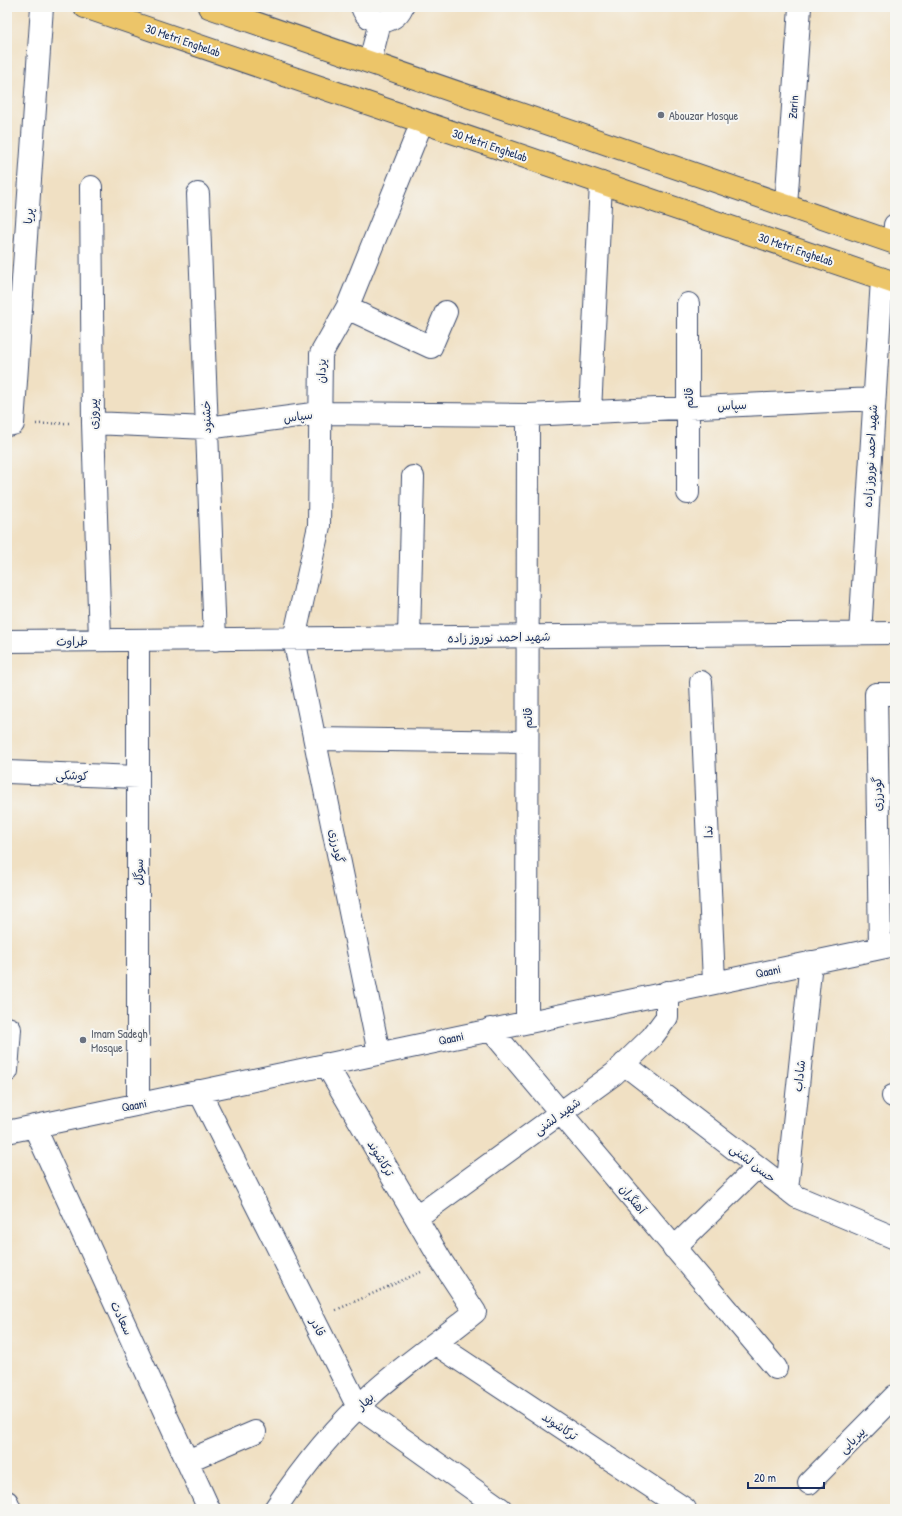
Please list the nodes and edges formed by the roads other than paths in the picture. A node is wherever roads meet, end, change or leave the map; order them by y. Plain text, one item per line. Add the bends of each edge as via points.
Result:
1 (42, 7) edge
2 (84, 7) edge
3 (209, 7) edge
4 (362, 7) edge
5 (402, 7) edge
6 (800, 7) edge
7 (380, 22) junction
8 (370, 61) junction
9 (422, 122) junction
10 (601, 183) junction
11 (91, 187) dead end
12 (198, 194) dead end
13 (786, 206) junction
14 (895, 237) edge
15 (889, 281) edge
16 (688, 304) dead end
17 (348, 308) junction
18 (446, 312) dead end
19 (874, 399) junction
20 (688, 407) junction
21 (320, 412) junction
22 (590, 412) junction
23 (528, 415) junction
24 (93, 422) junction
25 (10, 424) edge
26 (207, 428) junction
27 (413, 477) dead end
28 (688, 492) dead end
29 (895, 633) edge
30 (860, 634) junction
31 (527, 636) junction
32 (409, 638) junction
33 (294, 639) junction
34 (100, 640) junction
35 (138, 640) junction
36 (215, 640) junction
37 (7, 641) edge
38 (701, 682) dead end
39 (895, 694) edge
40 (315, 739) junction
41 (527, 742) junction
42 (7, 772) edge
43 (138, 777) junction
44 (895, 892) edge
45 (879, 915) junction
46 (887, 946) edge
47 (811, 962) junction
48 (714, 982) junction
49 (667, 992) junction
50 (527, 1022) junction
51 (7, 1028) edge
52 (490, 1029) junction
53 (379, 1053) junction
54 (326, 1064) junction
55 (624, 1064) junction
56 (7, 1071) edge
57 (199, 1091) junction
58 (138, 1104) junction
59 (561, 1113) junction
60 (34, 1126) junction
61 (7, 1132) edge
62 (757, 1167) junction
63 (787, 1190) junction
64 (417, 1217) junction
65 (895, 1238) edge
66 (674, 1248) junction
67 (475, 1312) joint
68 (436, 1344) junction
69 (776, 1368) dead end
70 (895, 1396) edge
71 (358, 1407) junction
72 (255, 1432) dead end
73 (187, 1461) junction
74 (809, 1483) dead end
75 (7, 1502) edge
76 (10, 1509) edge
77 (209, 1509) edge
78 (275, 1509) edge
79 (501, 1509) edge
80 (685, 1509) edge

1 - 25 street, پریا
2 - 9 main road, 30 Metri Enghelab
3 - 8 main road
4 - 7 street via 368,16
5 - 7 street via 393,19
6 - 13 street, Zarin
7 - 8 street
8 - 13 main road
9 - 10 main road, 30 Metri Enghelab
9 - 17 street, یزدان
10 - 15 main road, 30 Metri Enghelab
10 - 22 street
11 - 24 street, پیروزی
12 - 26 street, خشنود
13 - 14 main road
15 - 19 street, شهید احمد نوروز زاده
16 - 20 street, قائم
17 - 18 street via 431,347
17 - 21 street, یزدان via 321,354
19 - 20 street, سپاس
19 - 30 street, شهید احمد نوروز زاده
20 - 22 street, سپاس
20 - 28 street, قائم
21 - 23 street, سپاس
21 - 26 street, سپاس
21 - 33 street, یزدان via 319,526
22 - 23 street, سپاس
23 - 31 street, قائم
24 - 26 street, سپاس
24 - 34 street, پیروزی
26 - 36 street, خشنود
27 - 32 street
29 - 30 street, شهید احمد نوروز زاده
30 - 31 street, شهید احمد نوروز زاده
31 - 32 street, شهید احمد نوروز زاده
31 - 41 street, قائم
32 - 33 street, شهید احمد نوروز زاده
33 - 36 street, شهید احمد نوروز زاده
33 - 40 street, گودرزی
34 - 35 street, طراوت
34 - 37 street, طراوت
35 - 36 street, شهید احمد نوروز زاده
35 - 43 street, سوگل
38 - 48 street, ندا
39 - 45 street, گودرزی via 876,694
40 - 41 street
40 - 53 street, گودرزی
41 - 50 street, قائم
42 - 43 street, کوشکی
43 - 58 street, سوگل
44 - 45 street
45 - 46 street, گودرزی
46 - 47 street, Qaani
47 - 48 street, Qaani
47 - 63 street, شاداب
48 - 49 street, Qaani
49 - 50 street, Qaani
49 - 55 street, شهید لشنی via 667,1017 652,1037
50 - 52 street, Qaani
51 - 56 street via 10,1029
52 - 53 street, Qaani
52 - 59 street, آهنگران
53 - 54 street, Qaani
54 - 57 street, Qaani
54 - 64 street, ترکاشوند
55 - 59 street, شهید لشنی
55 - 62 street, حسن لشنی
57 - 58 street, Qaani
57 - 71 street, قادر
58 - 60 street, Qaani
59 - 64 street, شهید لشنی
59 - 66 street, آهنگران
60 - 61 street, Qaani
60 - 73 street, سعادت
62 - 63 street, حسن لشنی
62 - 66 street
63 - 65 street, حسن لشنی via 797,1198
64 - 67 street, ترکاشوند via 442,1262
66 - 69 street, آهنگران
67 - 68 street, بهار
68 - 71 street, بهار via 412,1360
68 - 80 street, ترکاشوند
70 - 74 street, پیریایی
71 - 78 street, بهار via 299,1473
71 - 79 street, قادر
72 - 73 street
73 - 77 street, سعادت
75 - 76 street

